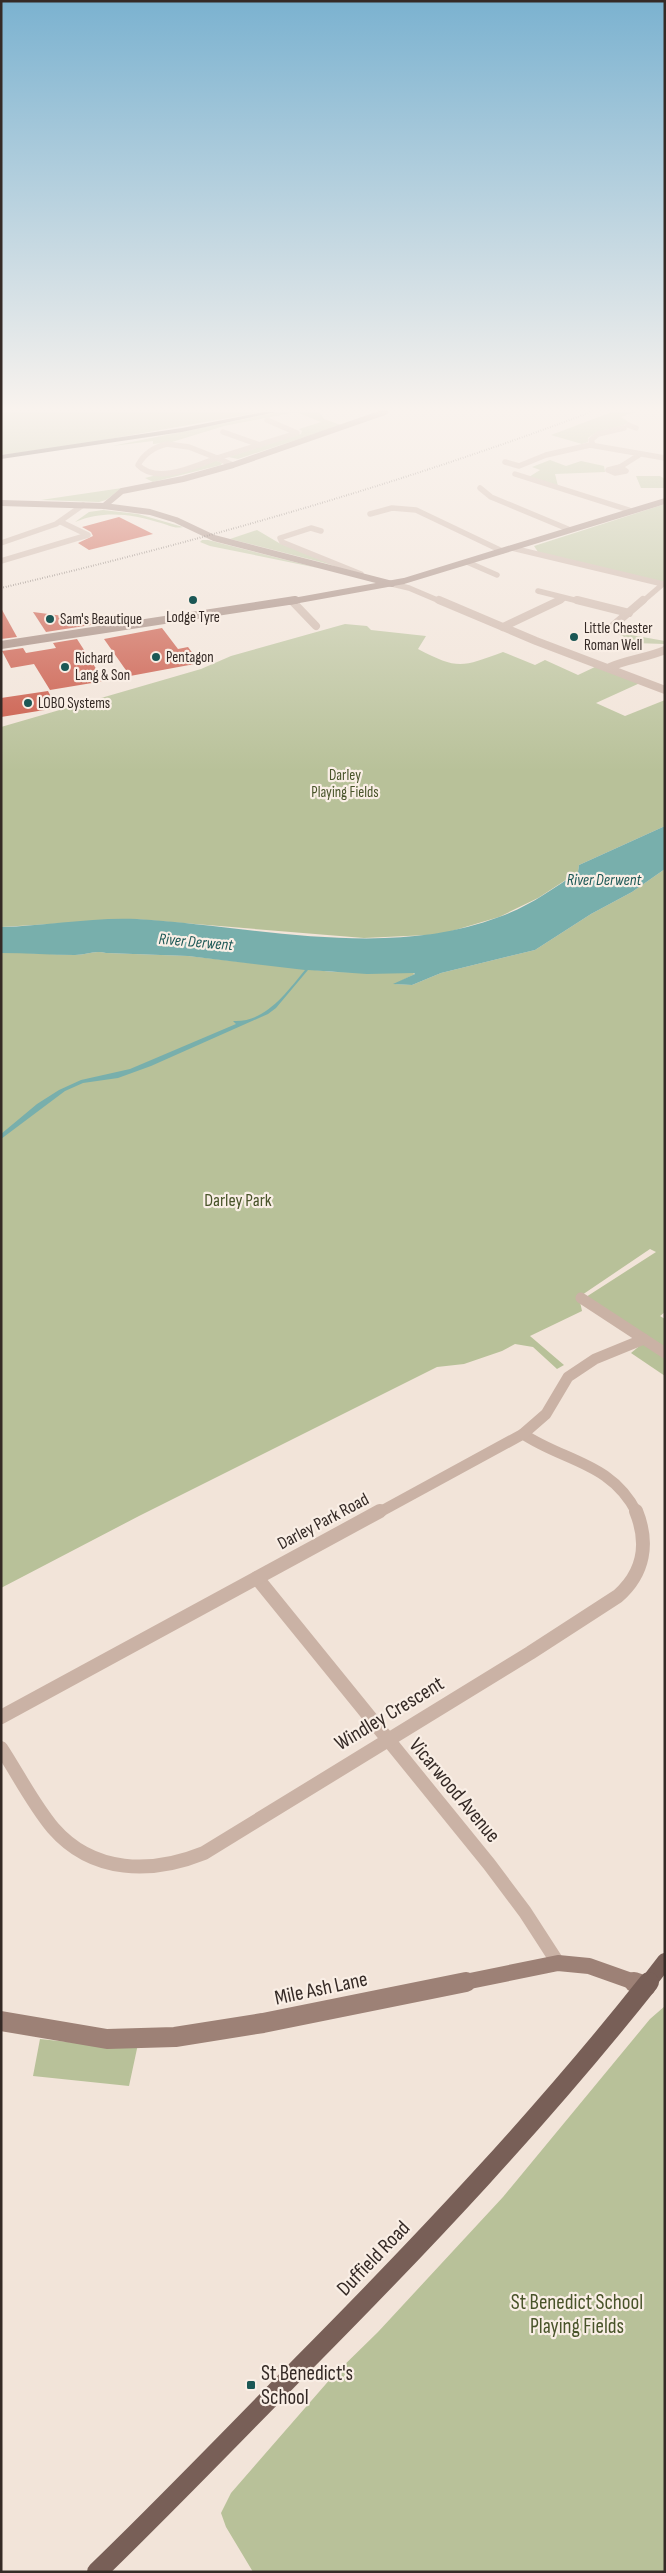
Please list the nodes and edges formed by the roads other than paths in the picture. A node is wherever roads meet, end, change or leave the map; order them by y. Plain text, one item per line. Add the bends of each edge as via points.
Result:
1 (32, 532) edge
2 (82, 532) edge
3 (202, 532) edge
4 (298, 532) edge
5 (462, 532) edge
6 (559, 532) edge
7 (1, 543) edge
8 (512, 548) junction
9 (502, 551) junction
10 (1, 561) edge
11 (467, 562) junction
12 (361, 574) junction
13 (497, 575) dead end
14 (392, 584) junction
15 (538, 591) dead end
16 (563, 599) junction
17 (292, 601) junction
18 (629, 613) junction
19 (316, 626) dead end
20 (502, 626) junction
21 (607, 631) dead end
22 (1, 645) edge
23 (665, 650) edge
24 (610, 667) junction
25 (665, 690) edge
26 (581, 1298) dead end
27 (644, 1339) junction
28 (665, 1353) edge
29 (523, 1434) junction
30 (257, 1578) junction
31 (1, 1716) edge
32 (386, 1740) junction
33 (1, 1748) edge
34 (665, 1961) edge
35 (558, 1963) junction
36 (646, 1986) junction
37 (1, 2021) edge
38 (97, 2572) edge

1 - 7 street
2 - 10 street via 88,535
3 - 12 street via 214,538
4 - 12 street via 280,538 282,542
5 - 9 street
6 - 8 street
8 - 9 street
8 - 18 street via 663,584
9 - 11 street
11 - 13 street
11 - 14 street
12 - 14 street
14 - 17 street
14 - 20 street
15 - 16 street
16 - 18 street
16 - 20 street
17 - 19 street
17 - 22 street
18 - 21 street
20 - 24 street
23 - 24 street
24 - 25 street
26 - 27 street
27 - 28 street
27 - 29 street, Darley Park Road via 582,1366 568,1377 546,1414
29 - 30 street, Darley Park Road
29 - 32 street, Windley Crescent via 536,1444 592,1466 618,1486 631,1502 640,1521 643,1538 643,1557 637,1575 626,1589 593,1613
30 - 31 street, Darley Park Road
30 - 32 street, Vicarwood Avenue
32 - 33 street, Windley Crescent via 204,1852 175,1864 139,1869 117,1866 72,1844 52,1826
32 - 35 street, Vicarwood Avenue via 524,1910
34 - 36 main road, Duffield Road
35 - 36 street, Mile Ash Lane via 589,1966
35 - 37 street, Mile Ash Lane via 263,2023 175,2037 107,2039
36 - 38 main road, Duffield Road via 473,2189

